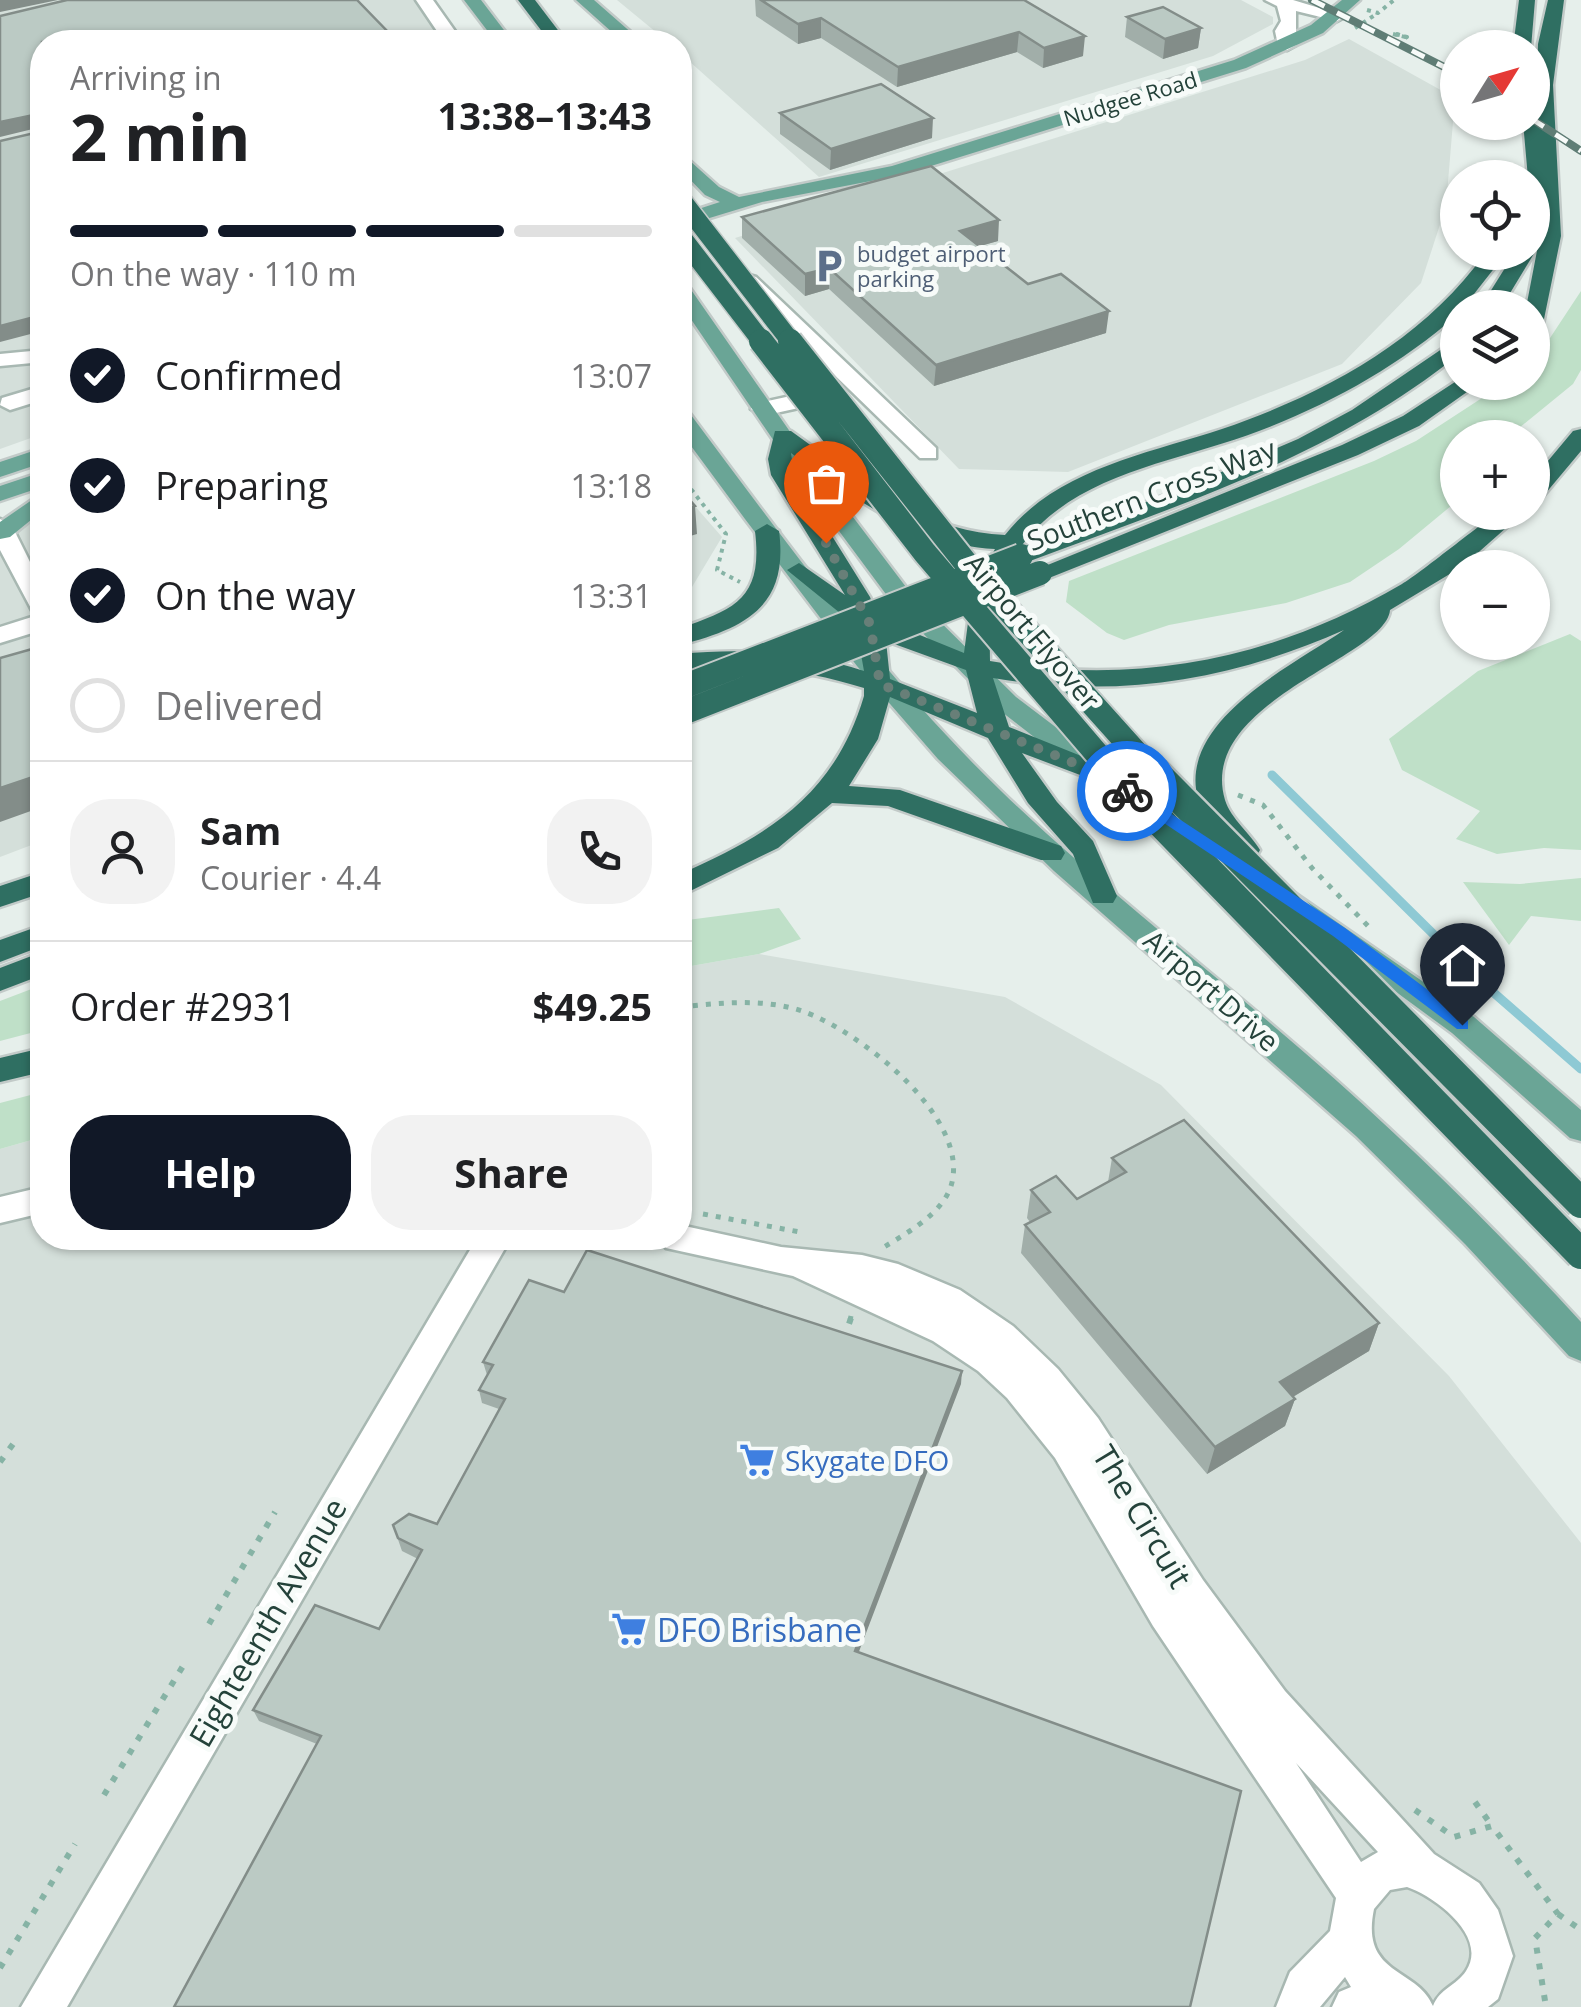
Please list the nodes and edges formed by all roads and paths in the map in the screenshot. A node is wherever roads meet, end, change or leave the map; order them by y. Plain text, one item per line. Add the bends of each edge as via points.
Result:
1 (424, 0) edge
2 (472, 0) edge
3 (526, 0) edge
4 (584, 0) edge
5 (1394, 0) edge
6 (1527, 0) edge
7 (1556, 0) edge
8 (1279, 2) edge
9 (1359, 5) edge
10 (1378, 13) junction
11 (513, 14) dead end
12 (1336, 16) junction
13 (445, 30) edge
14 (496, 30) edge
15 (525, 30) edge
16 (550, 30) edge
17 (619, 30) edge
18 (1524, 30) edge
19 (1348, 33) dead end
20 (1394, 34) dead end
21 (1404, 39) dead end
22 (1286, 46) junction
23 (1534, 140) edge
24 (1570, 151) dead end
25 (1536, 156) junction
26 (1534, 160) edge
27 (1536, 160) edge
28 (692, 170) edge
29 (894, 171) junction
30 (737, 202) junction
31 (692, 213) edge
32 (692, 218) edge
33 (692, 235) edge
34 (692, 253) edge
35 (1571, 257) dead end
36 (1482, 270) edge
37 (750, 281) dead end
38 (1550, 299) edge
39 (692, 306) edge
40 (30, 354) edge
41 (1440, 358) edge
42 (0, 360) edge
43 (861, 388) junction
44 (30, 397) edge
45 (1443, 400) edge
46 (10, 403) dead end
47 (762, 409) junction
48 (692, 432) edge
49 (783, 436) junction
50 (1581, 436) edge
51 (928, 453) dead end
52 (30, 459) edge
53 (0, 470) edge
54 (1550, 473) edge
55 (30, 484) edge
56 (0, 494) edge
57 (30, 508) edge
58 (1129, 526) junction
59 (1, 529) edge
60 (1492, 530) edge
61 (767, 531) junction
62 (1012, 543) junction
63 (30, 586) edge
64 (1391, 600) junction
65 (30, 626) edge
66 (858, 628) junction
67 (692, 632) edge
68 (0, 635) edge
69 (692, 661) edge
70 (972, 668) junction
71 (883, 682) junction
72 (692, 684) edge
73 (692, 709) edge
74 (1000, 732) junction
75 (1096, 772) junction
76 (829, 794) junction
77 (1051, 853) junction
78 (692, 881) edge
79 (30, 886) edge
80 (1272, 888) junction
81 (1104, 896) junction
82 (0, 897) edge
83 (30, 940) edge
84 (0, 951) edge
85 (30, 968) edge
86 (0, 980) edge
87 (692, 1007) edge
88 (30, 1063) edge
89 (0, 1070) edge
90 (1581, 1129) edge
91 (30, 1203) edge
92 (1581, 1203) edge
93 (0, 1210) edge
94 (692, 1241) edge
95 (487, 1250) edge
96 (875, 1252) dead end
97 (1581, 1254) edge
98 (799, 1264) junction
99 (854, 1304) dead end
100 (842, 1346) edge
101 (1581, 1346) edge
102 (16, 1440) dead end
103 (0, 1462) edge
104 (274, 1512) dead end
105 (209, 1624) dead end
106 (184, 1666) dead end
107 (104, 1795) dead end
108 (1476, 1802) dead end
109 (1492, 1826) dead end
110 (75, 1844) dead end
111 (1419, 1869) junction
112 (1358, 1895) junction
113 (1558, 1914) dead end
114 (1581, 1930) edge
115 (1351, 1940) junction
116 (0, 1968) edge
117 (1477, 1999) edge
118 (1385, 2003) edge
119 (43, 2007) edge
120 (1298, 2007) edge

1 - 13 street
2 - 14 main road
3 - 16 highway
4 - 17 main road
5 - 10 path
6 - 18 highway
7 - 24 highway via 1556,80
8 - 12 street
8 - 22 street via 1290,21
9 - 10 path
9 - 12 main road, Nudgee Road
10 - 19 path
11 - 15 highway
12 - 22 main road, Nudgee Road
20 - 21 path
22 - 29 main road, Nudgee Road
23 - 25 highway
25 - 26 highway
25 - 27 highway
28 - 30 main road via 712,191
29 - 30 main road, Nudgee Road
29 - 33 main road, Nudgee Road
30 - 32 main road, Nudgee Road
31 - 92 highway, Airport Flyover, bridge via 1040,648 1259,884
34 - 97 highway, Airport Flyover, bridge via 925,553 1085,742
35 - 38 highway
36 - 62 highway via 1442,319 1380,364 1267,420 1101,477 1044,510
37 - 43 street
39 - 47 main road
40 - 42 street
41 - 58 highway, Southern Cross Way via 1330,431
43 - 47 street
43 - 51 street
44 - 46 street
45 - 58 highway, Southern Cross Way via 1350,450
47 - 49 main road
48 - 61 main road, Airport Drive
49 - 62 highway via 863,496 918,525 969,542
49 - 66 highway via 778,470
49 - 70 main road via 911,608
50 - 54 highway
52 - 53 main road
55 - 56 main road
57 - 59 main road
58 - 72 highway, Southern Cross Way, bridge
58 - 73 highway, Southern Cross Way, bridge
59 - 63 street
60 - 64 highway
61 - 66 main road, Airport Drive
61 - 67 highway via 773,566 764,590 730,618
62 - 70 highway via 978,605
64 - 70 highway via 1269,656 1193,675 1072,681
64 - 80 highway via 1362,632 1236,718 1213,753 1209,787 1216,811
65 - 68 street
66 - 70 highway
66 - 71 main road, Airport Drive
69 - 71 highway via 769,658
70 - 74 highway
70 - 75 main road
71 - 74 highway
71 - 76 highway via 868,733
71 - 77 main road, Airport Drive
74 - 75 highway
74 - 81 highway via 1032,790 1083,848
75 - 80 main road
76 - 77 highway via 890,796
76 - 78 highway via 750,854
77 - 81 main road, Airport Drive
79 - 82 highway
80 - 90 main road via 1439,1006
81 - 101 main road, Airport Drive via 1340,1102
83 - 84 highway
85 - 86 highway
87 - 96 path via 763,1004 830,1022 894,1072 941,1125 952,1146 952,1184 926,1217
88 - 89 highway
91 - 93 street
94 - 98 street, The Circuit
95 - 119 street, Eighteenth Avenue
98 - 111 street, The Circuit via 847,1263 930,1293 990,1328 1051,1382 1113,1463 1227,1647
98 - 112 street, The Circuit via 944,1329 1037,1403 1069,1444 1164,1610
99 - 100 path
102 - 103 path
104 - 105 path
106 - 107 path
108 - 109 path
110 - 116 path
111 - 112 street via 1383,1872
111 - 117 street, The Circuit via 1441,1876 1475,1907 1490,1946
112 - 115 street
113 - 114 path
115 - 118 street
115 - 120 street via 1306,1987

